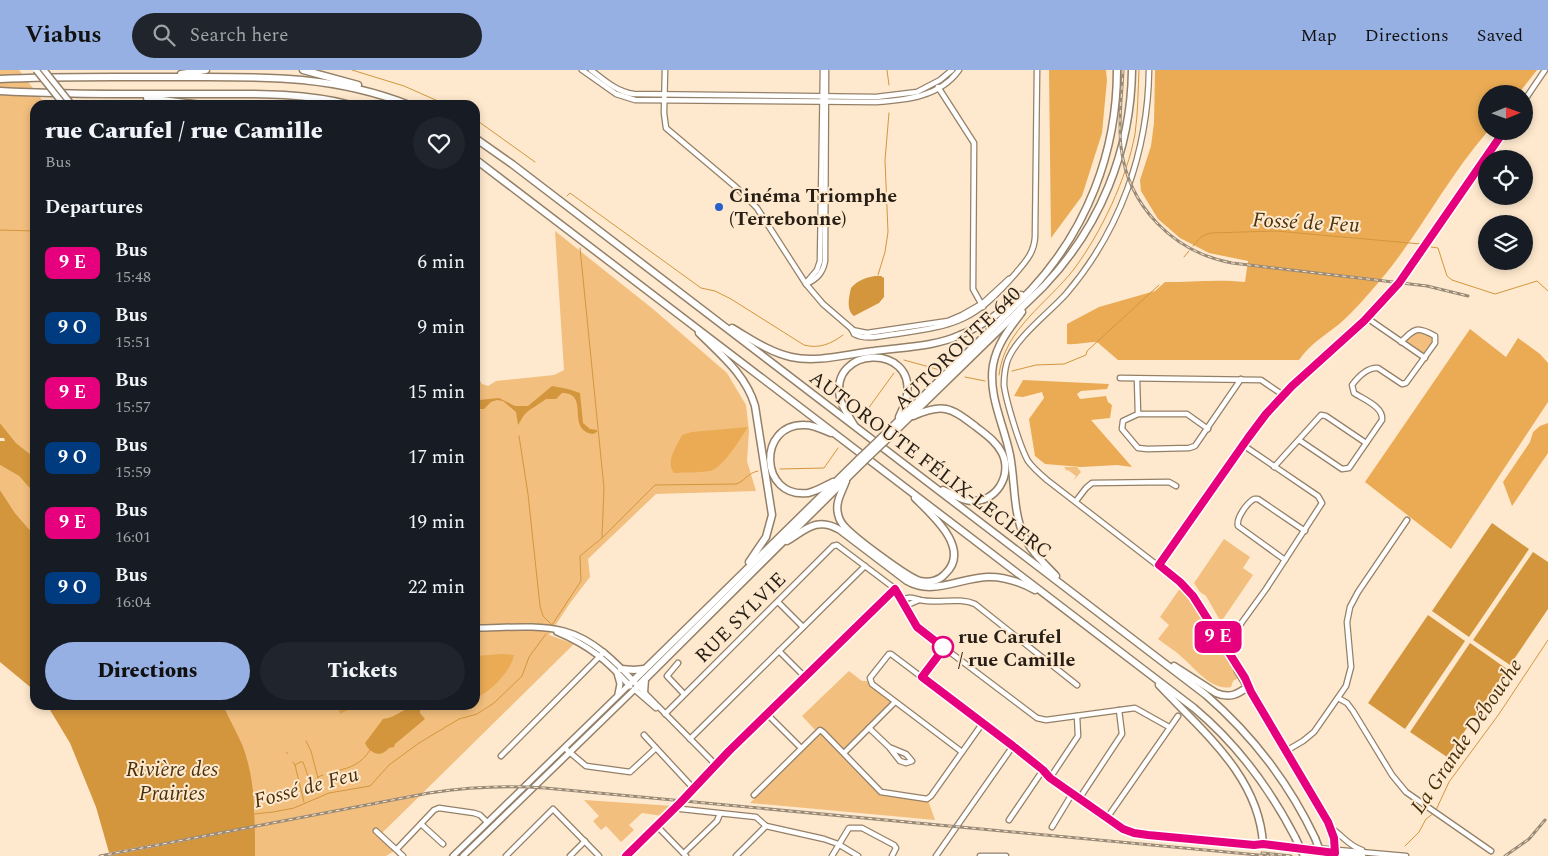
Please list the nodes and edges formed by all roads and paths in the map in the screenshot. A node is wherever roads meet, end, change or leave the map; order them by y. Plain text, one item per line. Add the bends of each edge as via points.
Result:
1 (36, 70) edge
2 (44, 70) edge
3 (206, 70) edge
4 (303, 70) edge
5 (582, 70) edge
6 (591, 70) edge
7 (666, 70) edge
8 (824, 70) edge
9 (952, 70) edge
10 (959, 70) edge
11 (1037, 70) edge
12 (1117, 70) edge
13 (1132, 70) edge
14 (1149, 70) edge
15 (1545, 70) edge
16 (157, 77) junction
17 (596, 77) junction
18 (0, 79) edge
19 (936, 83) junction
20 (939, 88) junction
21 (1533, 88) edge
22 (0, 91) edge
23 (116, 94) junction
24 (665, 97) junction
25 (824, 99) junction
26 (60, 100) edge
27 (68, 100) edge
28 (162, 100) edge
29 (325, 100) edge
30 (397, 100) edge
31 (397, 100) edge
32 (651, 100) junction
33 (664, 113) junction
34 (1498, 140) edge
35 (480, 141) edge
36 (480, 163) edge
37 (1043, 276) junction
38 (806, 284) junction
39 (1040, 290) junction
40 (982, 306) junction
41 (680, 314) junction
42 (710, 315) junction
43 (1367, 318) junction
44 (1401, 342) junction
45 (1425, 358) junction
46 (1120, 378) dead end
47 (1137, 379) junction
48 (1241, 379) junction
49 (1283, 395) junction
50 (1138, 414) junction
51 (910, 418) junction
52 (897, 422) junction
53 (856, 428) junction
54 (1208, 428) junction
55 (839, 436) junction
56 (883, 440) junction
57 (1298, 440) junction
58 (1366, 443) junction
59 (1242, 445) junction
60 (861, 461) junction
61 (1274, 467) junction
62 (847, 479) junction
63 (838, 480) junction
64 (900, 483) junction
65 (932, 486) junction
66 (1176, 486) dead end
67 (1076, 501) junction
68 (1406, 520) dead end
69 (1305, 531) junction
70 (777, 547) junction
71 (1285, 560) junction
72 (1159, 565) junction
73 (865, 566) junction
74 (739, 576) junction
75 (1067, 588) junction
76 (895, 589) junction
77 (1049, 596) junction
78 (902, 600) junction
79 (919, 600) junction
80 (778, 602) junction
81 (905, 606) junction
82 (804, 627) junction
83 (480, 628) edge
84 (1224, 647) junction
85 (944, 648) junction
86 (1147, 650) junction
87 (779, 651) junction
88 (602, 654) junction
89 (678, 663) dead end
90 (645, 668) junction
91 (1144, 669) junction
92 (618, 670) junction
93 (805, 677) junction
94 (922, 677) junction
95 (645, 679) junction
96 (633, 685) junction
97 (1077, 685) dead end
98 (1249, 688) junction
99 (644, 693) junction
100 (684, 694) junction
101 (618, 695) junction
102 (1338, 698) junction
103 (895, 702) junction
104 (1119, 710) junction
105 (663, 712) junction
106 (767, 714) junction
107 (1077, 716) junction
108 (1178, 716) dead end
109 (982, 724) junction
110 (1169, 727) junction
111 (869, 728) junction
112 (644, 735) dead end
113 (690, 739) junction
114 (889, 746) junction
115 (1013, 746) junction
116 (656, 748) junction
117 (801, 748) junction
118 (566, 749) junction
119 (1286, 751) junction
120 (962, 752) junction
121 (844, 753) junction
122 (501, 756) dead end
123 (716, 765) junction
124 (1043, 770) junction
125 (1050, 778) junction
126 (694, 788) junction
127 (1072, 794) junction
128 (754, 795) dead end
129 (1079, 799) junction
130 (678, 806) junction
131 (720, 814) junction
132 (1107, 818) junction
133 (1009, 820) dead end
134 (487, 822) junction
135 (421, 824) junction
136 (657, 826) junction
137 (766, 826) junction
138 (1052, 827) dead end
139 (1331, 829) junction
140 (376, 831) dead end
141 (585, 841) junction
142 (442, 844) dead end
143 (838, 844) junction
144 (1263, 844) junction
145 (397, 850) junction
146 (1491, 851) dead end
147 (1335, 852) junction
148 (1368, 852) junction
149 (685, 855) edge
150 (403, 856) edge
151 (453, 856) edge
152 (463, 856) edge
153 (506, 856) edge
154 (570, 856) edge
155 (599, 856) edge
156 (626, 856) edge
157 (736, 856) edge
158 (832, 856) edge
159 (858, 856) edge
160 (892, 856) edge
161 (936, 856) edge
162 (980, 856) edge
163 (1006, 856) edge
164 (1304, 856) edge
165 (1322, 856) edge
166 (1364, 856) edge
167 (1406, 856) edge

1 - 26 main road, bridge
2 - 27 main road, bridge
3 - 16 highway
4 - 31 highway
5 - 17 street
6 - 17 street
7 - 24 street
8 - 25 street
9 - 19 street
10 - 20 street
11 - 40 street via 1034,243 1029,258 1016,274
12 - 37 highway, AUTOROUTE 640 via 1113,125 1098,182 1076,229
13 - 39 highway, AUTOROUTE 640 via 1126,131 1108,189 1076,247
14 - 67 street via 1141,146 1116,217 1074,285 1014,348 1005,370 1006,394 1026,456 1039,473
15 - 21 street
16 - 18 highway
16 - 30 highway via 303,79 359,89
17 - 24 street via 622,92
17 - 32 street via 621,97
19 - 20 street
19 - 25 street via 905,94
20 - 25 street via 906,100
20 - 40 street via 973,139 973,289
22 - 23 highway
23 - 28 highway
23 - 29 highway via 278,95
24 - 25 street
24 - 32 street
24 - 33 street
25 - 38 street via 823,268 819,276
32 - 33 street
33 - 38 street via 670,132 757,208
34 - 43 street via 1413,264
35 - 42 highway, AUTOROUTE FÉLIX-LECLERC
36 - 41 highway, AUTOROUTE FÉLIX-LECLERC
37 - 42 highway via 995,315 958,336 936,343 830,357 803,359 777,353
37 - 52 highway, AUTOROUTE 640
38 - 40 street via 852,330 867,333 948,321
39 - 51 highway, AUTOROUTE 640
39 - 75 highway via 999,344 992,388 1009,452 1023,533 1032,549
41 - 55 highway, AUTOROUTE FÉLIX-LECLERC
41 - 74 highway via 740,376 755,406 772,518 766,537
42 - 53 highway, AUTOROUTE FÉLIX-LECLERC
43 - 44 street
43 - 49 street
44 - 45 street
44 - 45 street via 1417,329 1435,336 1435,343
45 - 58 street via 1406,383 1402,384 1375,367 1369,368 1352,385 1354,393 1382,413 1382,420
46 - 47 street
47 - 48 street
47 - 50 street
48 - 49 street via 1261,380
48 - 54 street
49 - 59 street
50 - 54 street via 1187,414
50 - 54 street via 1121,424 1138,448 1189,448 1195,446
51 - 56 highway, AUTOROUTE 640
51 - 65 highway via 932,408 951,410 991,439 1004,459 1006,471 1003,482 996,492 984,499 966,500
52 - 53 highway via 907,398 905,378 890,361 869,357 850,366 840,384 842,403
52 - 56 highway, AUTOROUTE 640
53 - 65 highway, AUTOROUTE FÉLIX-LECLERC
55 - 63 highway via 813,426 793,426 781,434 770,452 772,471 787,489 814,491
55 - 64 highway, AUTOROUTE FÉLIX-LECLERC
56 - 60 highway, AUTOROUTE 640, bridge
57 - 58 street via 1323,415
57 - 58 street via 1345,469
57 - 61 street
59 - 61 street
59 - 72 street
60 - 62 highway, AUTOROUTE 640
60 - 63 highway, AUTOROUTE 640
61 - 69 street via 1321,500 1322,506
62 - 64 highway via 837,505 838,517 845,527 912,578 924,582 936,580 951,566 952,544 941,524
62 - 70 highway, AUTOROUTE 640
63 - 74 highway, AUTOROUTE 640
64 - 77 highway, AUTOROUTE FÉLIX-LECLERC
65 - 75 highway, AUTOROUTE FÉLIX-LECLERC
66 - 67 street via 1169,482 1092,483
67 - 72 street
68 - 102 street via 1350,607 1351,667 1348,682
69 - 71 street
69 - 71 street via 1258,499 1252,499 1237,520 1238,526
70 - 77 highway via 811,526 828,524 920,587 932,588 995,576 1017,581
70 - 95 highway, AUTOROUTE 640
71 - 84 street
72 - 84 street via 1189,591
73 - 76 street
73 - 80 street, RUE SYLVIE via 838,545 833,546
73 - 82 street
74 - 90 highway, AUTOROUTE 640
75 - 86 highway, AUTOROUTE FÉLIX-LECLERC
76 - 78 street
76 - 93 street
77 - 91 highway, AUTOROUTE FÉLIX-LECLERC
78 - 79 street via 908,597
78 - 81 street
79 - 81 street
79 - 97 street via 976,604
80 - 82 street
80 - 100 street, RUE SYLVIE
81 - 85 street via 918,628
82 - 87 street
83 - 88 main road via 551,629 583,641
84 - 98 street
85 - 94 street
85 - 107 street via 1037,718
86 - 98 highway via 1221,695 1234,695
86 - 165 highway, AUTOROUTE FÉLIX-LECLERC, bridge via 1206,695 1252,740 1284,782
87 - 93 street
87 - 113 street
88 - 92 main road
88 - 122 street
89 - 100 street via 667,675
90 - 92 highway
90 - 96 highway, AUTOROUTE 640
91 - 144 highway via 1232,764 1253,803
91 - 164 highway, AUTOROUTE FÉLIX-LECLERC, bridge via 1206,718 1234,746 1268,790
92 - 96 main road
92 - 101 main road
93 - 106 street
94 - 103 street via 889,654 870,681
94 - 109 street
95 - 96 highway, AUTOROUTE 640
95 - 99 highway
96 - 99 street
96 - 101 main road
96 - 105 street via 649,703
96 - 118 main road via 616,707
98 - 119 street
99 - 105 street
100 - 105 street, RUE SYLVIE
101 - 118 main road
102 - 119 street via 1312,734
102 - 146 street via 1351,707 1400,785
103 - 111 street
103 - 120 street
104 - 107 street
104 - 110 street via 1135,708
104 - 129 street via 1122,734
105 - 113 street
106 - 117 street
106 - 123 street
107 - 125 street via 1078,736
108 - 110 street
109 - 115 street
109 - 120 street
110 - 132 street
111 - 114 street
111 - 121 street
112 - 116 street
113 - 123 street
114 - 114 street via 900,761 912,761 906,754
115 - 124 street
115 - 161 street
116 - 118 street via 631,772 586,766
116 - 126 street
117 - 121 street via 820,730
117 - 128 street
118 - 134 main road
118 - 152 main road
119 - 139 street
120 - 121 street via 928,799 881,792
123 - 126 street
124 - 125 street
124 - 133 street
125 - 127 street
126 - 130 street
127 - 129 street
127 - 138 street
129 - 132 street
130 - 131 street
130 - 136 street
131 - 137 street via 756,817
131 - 149 street
132 - 144 street via 1134,833
134 - 135 street via 480,814 444,807 434,810
134 - 151 main road
135 - 142 street
135 - 145 street
136 - 149 street
136 - 156 street
137 - 143 street
137 - 157 street
139 - 147 street
139 - 148 street via 1351,845
140 - 145 street
141 - 153 street via 553,809
141 - 154 street
141 - 155 street
143 - 158 street
143 - 159 street
143 - 160 street via 849,828 857,827 894,845 896,848
144 - 147 street
145 - 150 street
147 - 148 street
147 - 166 street
148 - 167 street
162 - 163 street

